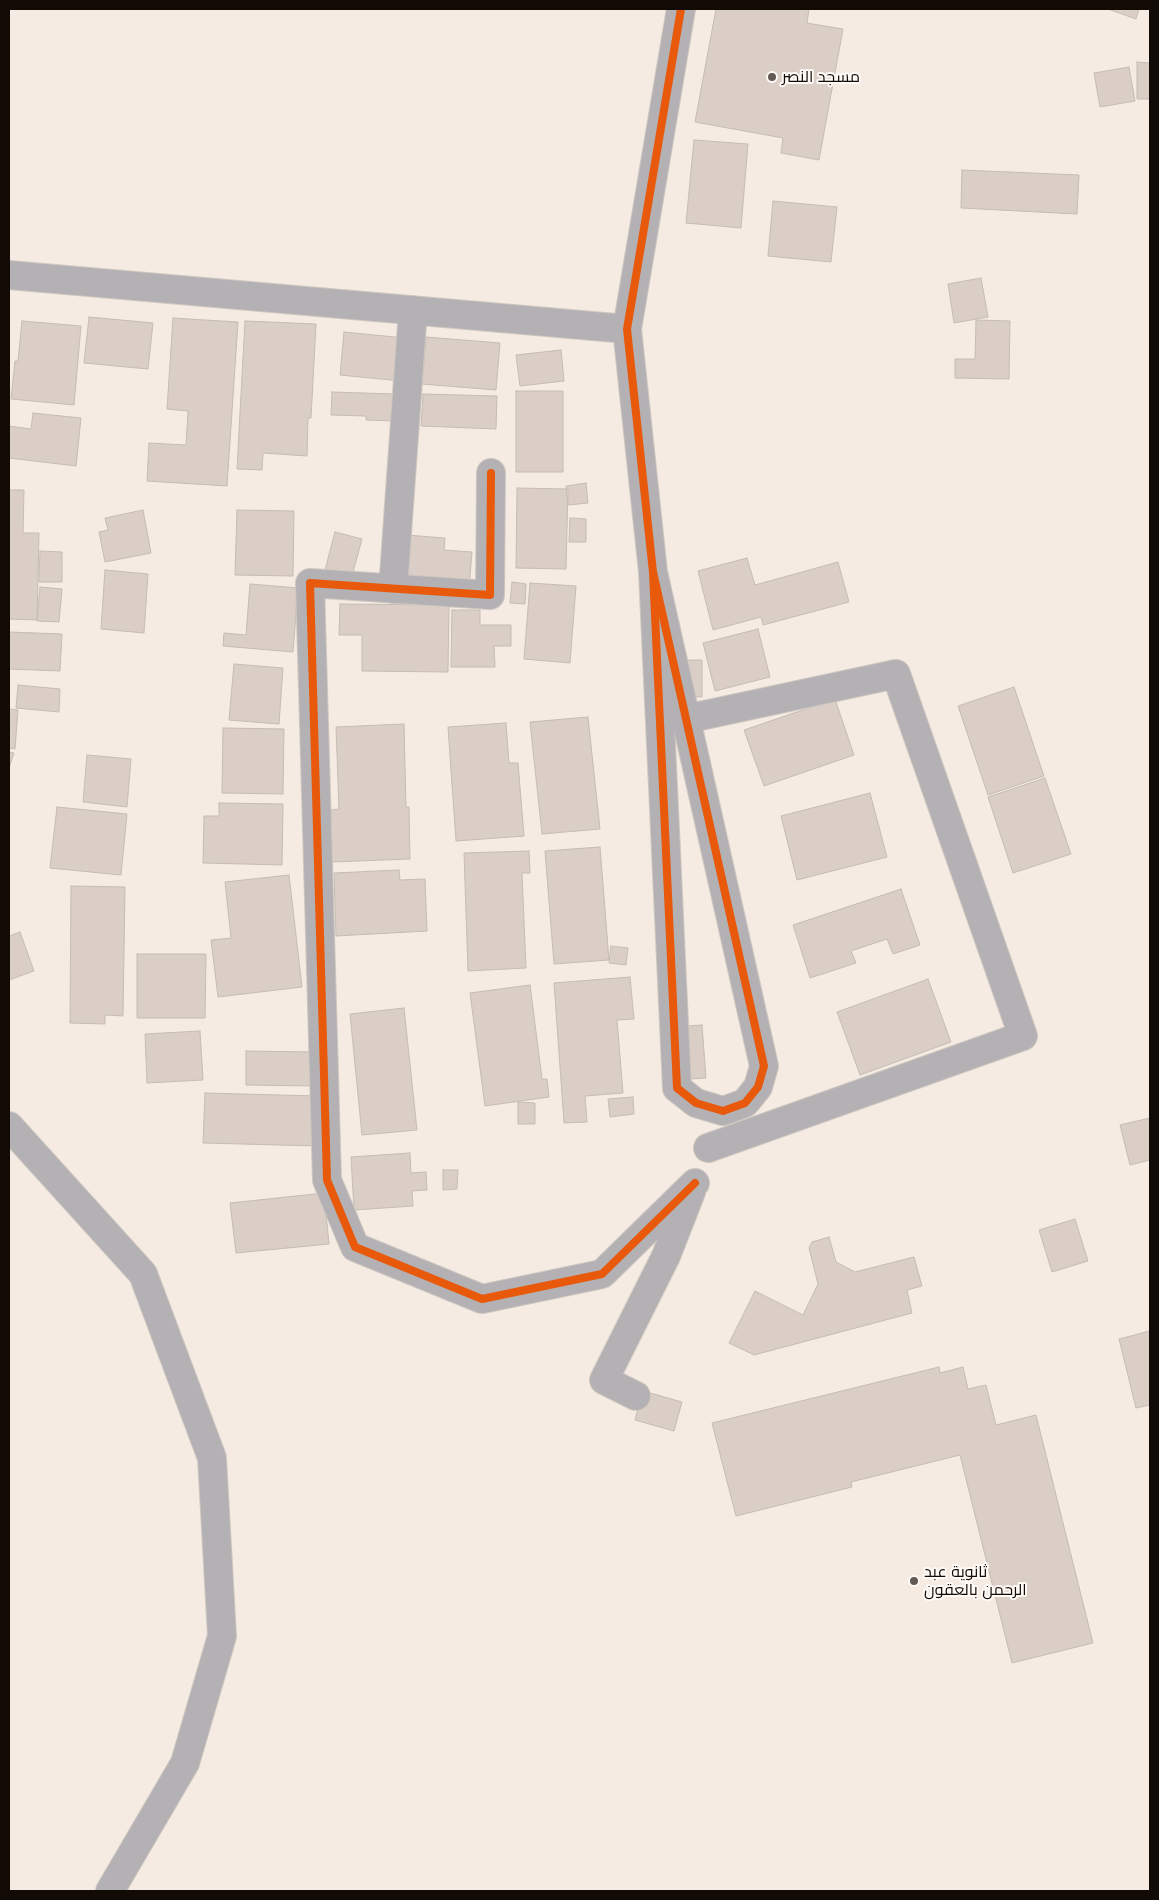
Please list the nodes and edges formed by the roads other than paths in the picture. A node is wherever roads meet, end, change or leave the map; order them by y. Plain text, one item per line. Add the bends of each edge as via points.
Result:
1 (681, 9) edge
2 (9, 275) edge
3 (413, 310) junction
4 (627, 329) junction
5 (492, 473) dead end
6 (652, 572) junction
7 (393, 589) junction
8 (686, 719) junction
9 (722, 1111) junction
10 (9, 1126) edge
11 (708, 1148) junction
12 (695, 1183) junction
13 (636, 1396) dead end
14 (110, 1891) edge

1 - 4 street
2 - 3 street
3 - 4 street
3 - 7 street
4 - 6 street
5 - 7 street via 490,595
6 - 8 street
6 - 9 street via 678,1088 696,1103
7 - 12 street via 310,583 327,1180 355,1247 482,1299 602,1274
8 - 9 street via 764,1066 758,1087 745,1103
8 - 11 street via 896,674 1023,1036
9 - 11 street
10 - 14 street via 143,1274 212,1458 222,1636 185,1763
11 - 12 street
12 - 13 street via 666,1256 604,1380

